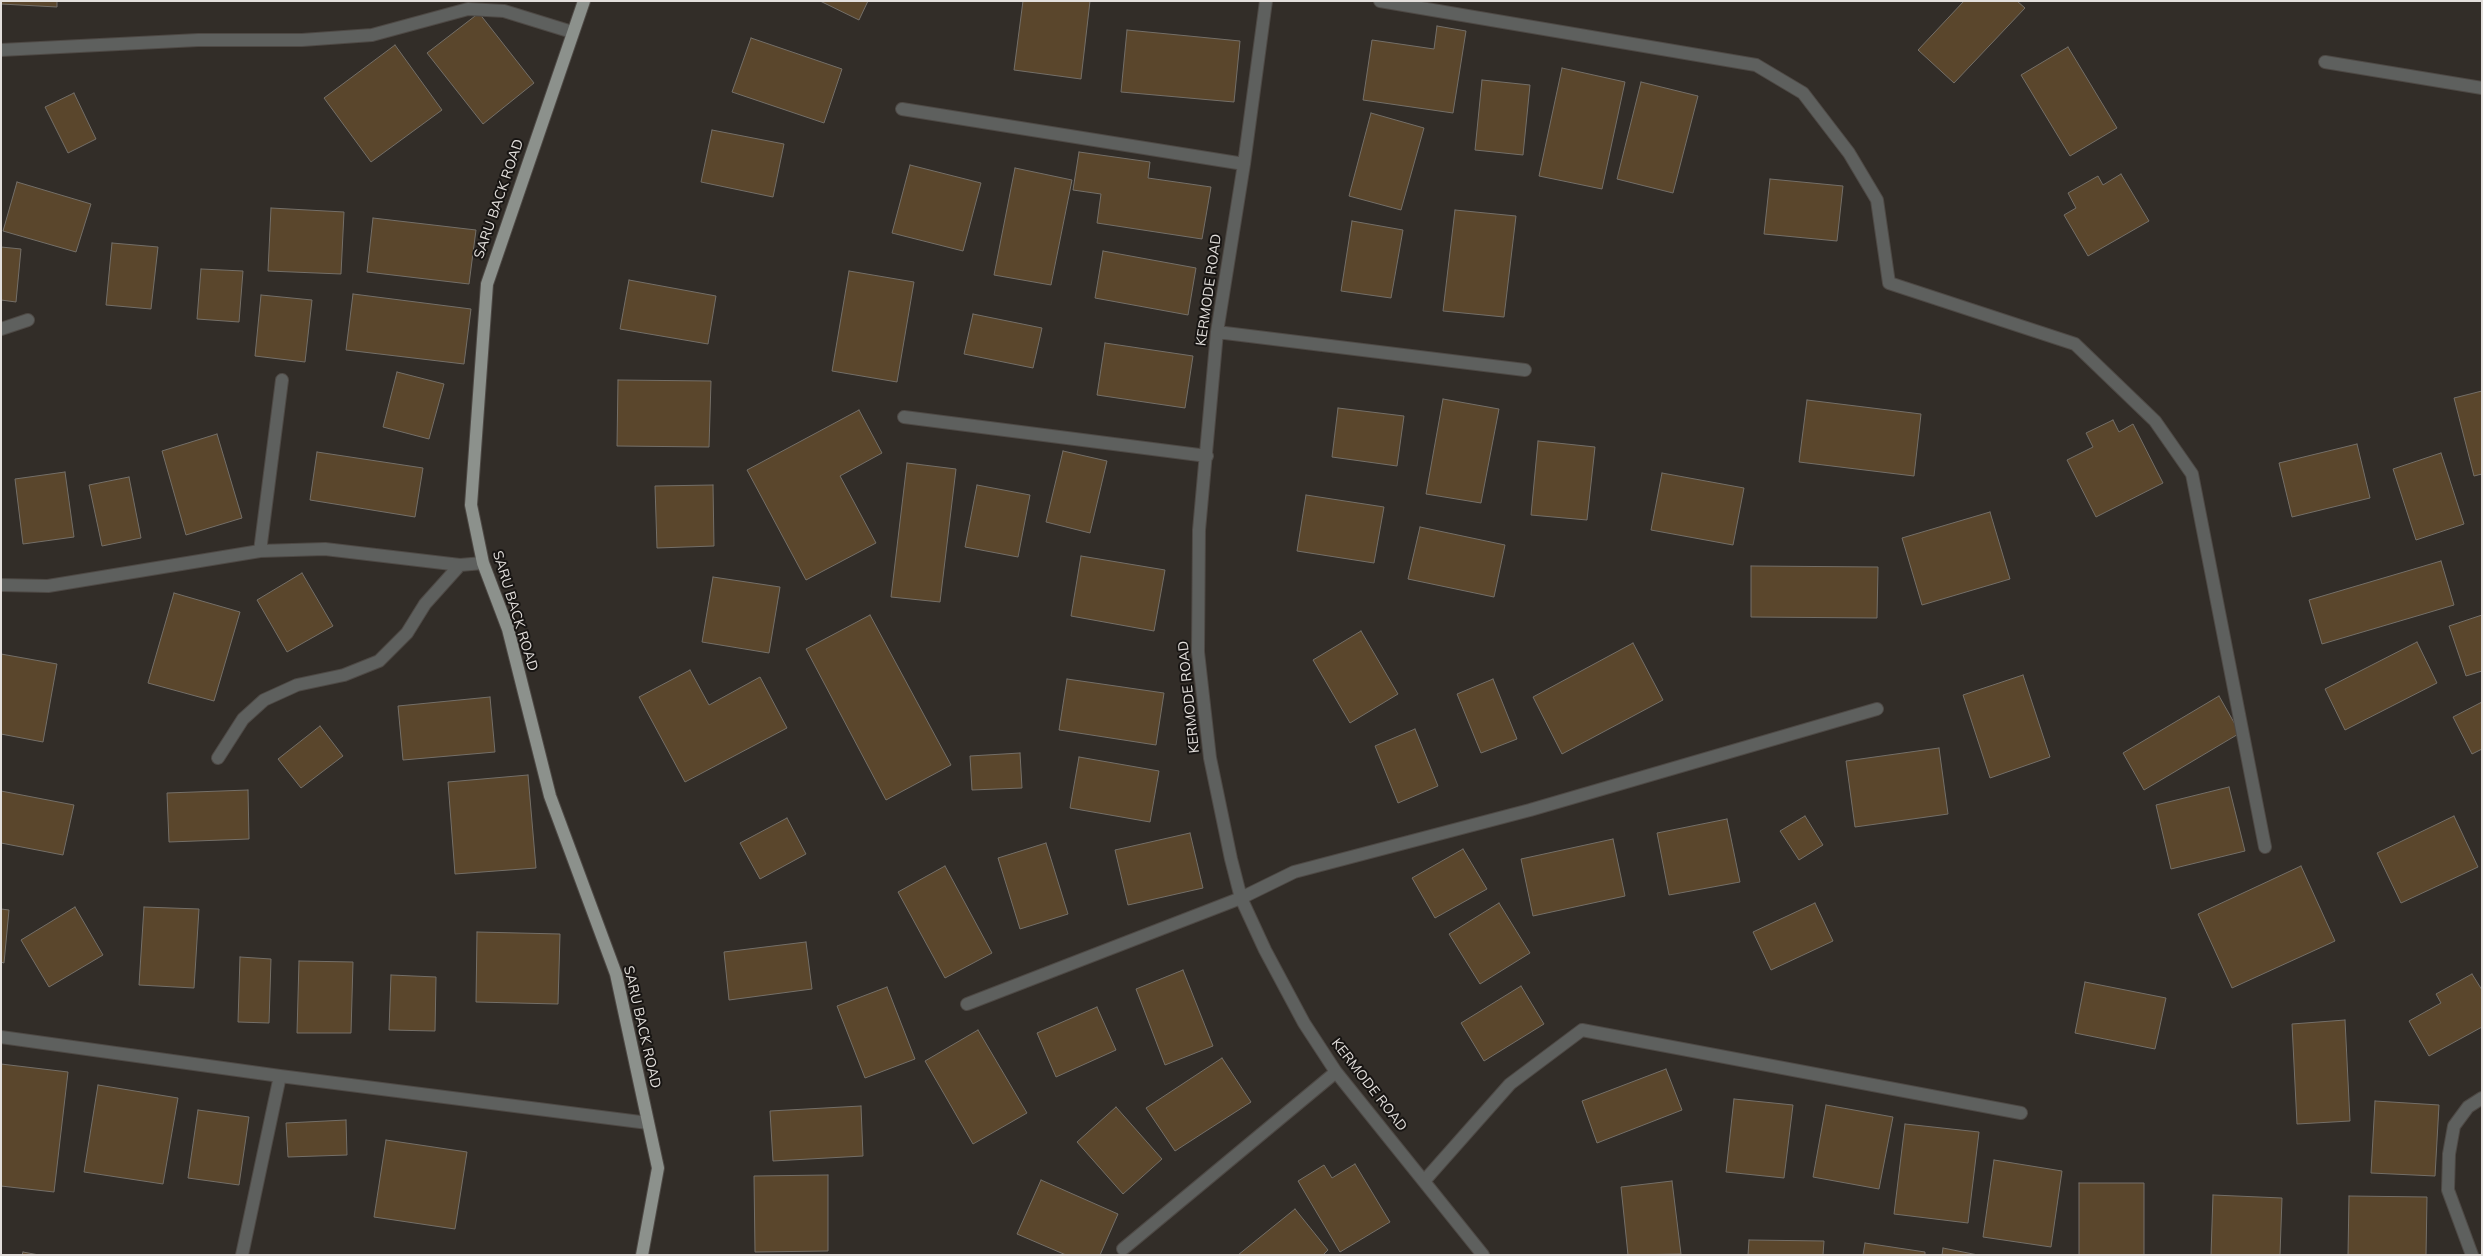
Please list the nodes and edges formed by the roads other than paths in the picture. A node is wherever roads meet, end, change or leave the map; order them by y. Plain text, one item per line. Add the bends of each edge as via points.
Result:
1 (584, 1) edge
2 (1266, 1) edge
3 (1380, 1) edge
4 (572, 32) junction
5 (1, 50) edge
6 (2325, 62) dead end
7 (2482, 88) edge
8 (902, 109) dead end
9 (1244, 164) junction
10 (28, 320) dead end
11 (1, 329) edge
12 (1217, 332) junction
13 (1525, 370) dead end
14 (282, 380) dead end
15 (904, 417) dead end
16 (1207, 456) junction
17 (260, 551) junction
18 (483, 563) junction
19 (460, 565) junction
20 (1, 585) edge
21 (1876, 709) dead end
22 (218, 758) dead end
23 (2265, 847) dead end
24 (1241, 898) junction
25 (967, 1004) dead end
26 (1, 1036) edge
27 (1336, 1072) junction
28 (280, 1076) junction
29 (2482, 1098) edge
30 (2022, 1113) dead end
31 (648, 1123) junction
32 (1424, 1180) junction
33 (1123, 1249) dead end
34 (242, 1255) edge
35 (642, 1255) edge
36 (1483, 1255) edge
37 (2472, 1255) edge

1 - 4 main road, SARU BACK ROAD
2 - 9 street, KERMODE ROAD
3 - 23 street via 1756,65 1803,93 1849,153 1877,200 1889,283 2075,344 2155,421 2192,474
4 - 5 street via 504,12 468,9 372,35
4 - 18 main road, SARU BACK ROAD via 486,284 471,505
6 - 7 street
8 - 9 street
9 - 12 street, KERMODE ROAD
10 - 11 street
12 - 13 street
12 - 16 street, KERMODE ROAD
14 - 17 street
15 - 16 street
16 - 24 street, KERMODE ROAD via 1199,530 1198,652 1210,758
17 - 19 street via 325,549
17 - 20 street via 48,586
18 - 19 street
18 - 31 main road, SARU BACK ROAD via 508,629 550,796 616,974
19 - 22 street via 425,604 407,632 379,661 344,675 297,685 264,700 243,718
21 - 24 street via 1530,810 1294,872
24 - 25 street
24 - 27 street, KERMODE ROAD via 1304,1023
26 - 28 street
27 - 32 street, KERMODE ROAD
27 - 33 street
28 - 31 street
28 - 34 street
29 - 37 street via 2468,1107 2454,1126 2449,1154 2448,1190
30 - 32 street via 1582,1030 1510,1084
31 - 35 main road, SARU BACK ROAD via 658,1168
32 - 36 street, KERMODE ROAD

